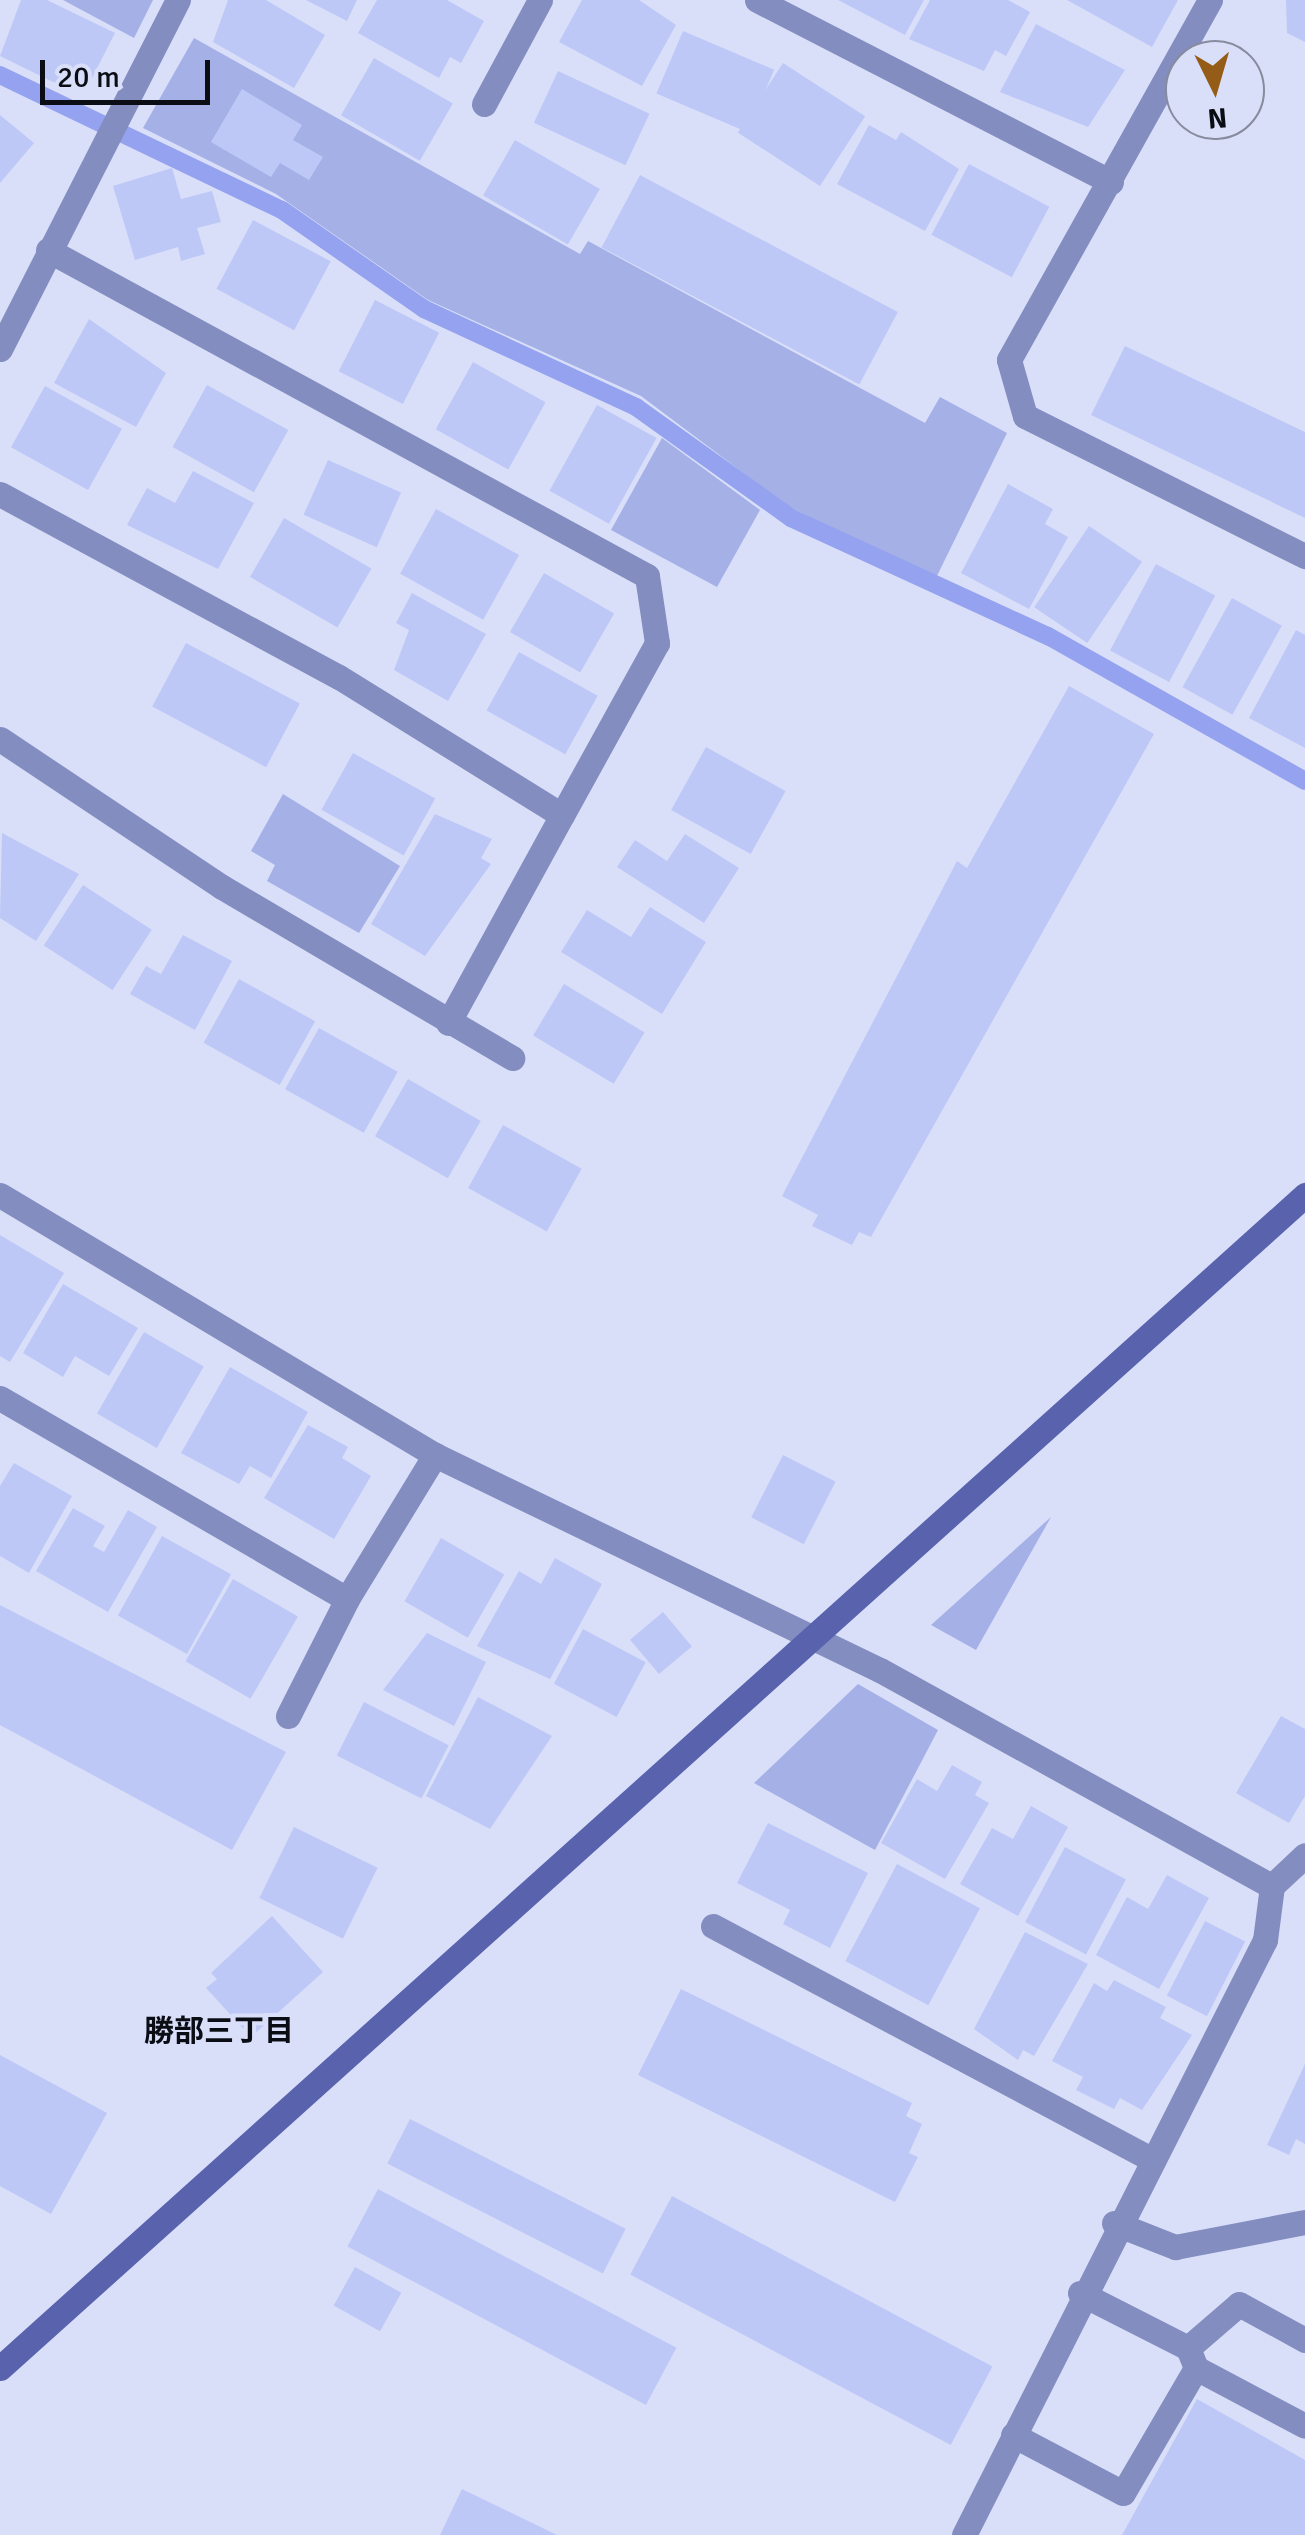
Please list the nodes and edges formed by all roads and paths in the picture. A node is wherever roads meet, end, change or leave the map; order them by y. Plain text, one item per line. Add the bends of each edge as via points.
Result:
1 (178, 0) edge
2 (540, 0) edge
3 (757, 0) edge
4 (1210, 0) edge
5 (484, 104) dead end
6 (1111, 182) junction
7 (48, 250) junction
8 (0, 349) edge
9 (0, 494) edge
10 (1305, 556) edge
11 (0, 738) edge
12 (562, 816) junction
13 (448, 1023) junction
14 (512, 1058) dead end
15 (0, 1195) edge
16 (1305, 1195) edge
17 (0, 1398) edge
18 (435, 1455) junction
19 (347, 1599) junction
20 (809, 1638) junction
21 (288, 1716) dead end
22 (1305, 1854) edge
23 (1272, 1886) junction
24 (713, 1926) dead end
25 (1148, 2158) junction
26 (1305, 2222) edge
27 (1114, 2224) junction
28 (1080, 2292) junction
29 (1305, 2340) edge
30 (1192, 2358) junction
31 (0, 2368) edge
32 (1305, 2426) edge
33 (1012, 2434) junction
34 (964, 2535) edge

1 - 7 street
2 - 5 street
3 - 6 street
4 - 6 street
6 - 10 street via 1009,360 1025,416
7 - 8 street
7 - 12 street via 647,576 657,643
9 - 12 street via 339,677
11 - 13 street
12 - 13 street
13 - 14 street
15 - 18 street
16 - 20 street
17 - 19 street
18 - 19 street
18 - 20 street
19 - 21 street
20 - 23 street
20 - 31 street
22 - 23 street
23 - 25 street via 1265,1940
24 - 25 street
25 - 27 street
26 - 27 street via 1175,2248
27 - 28 street
28 - 30 street
28 - 33 street
29 - 30 street via 1239,2304
30 - 32 street
30 - 33 street via 1124,2493
33 - 34 street

